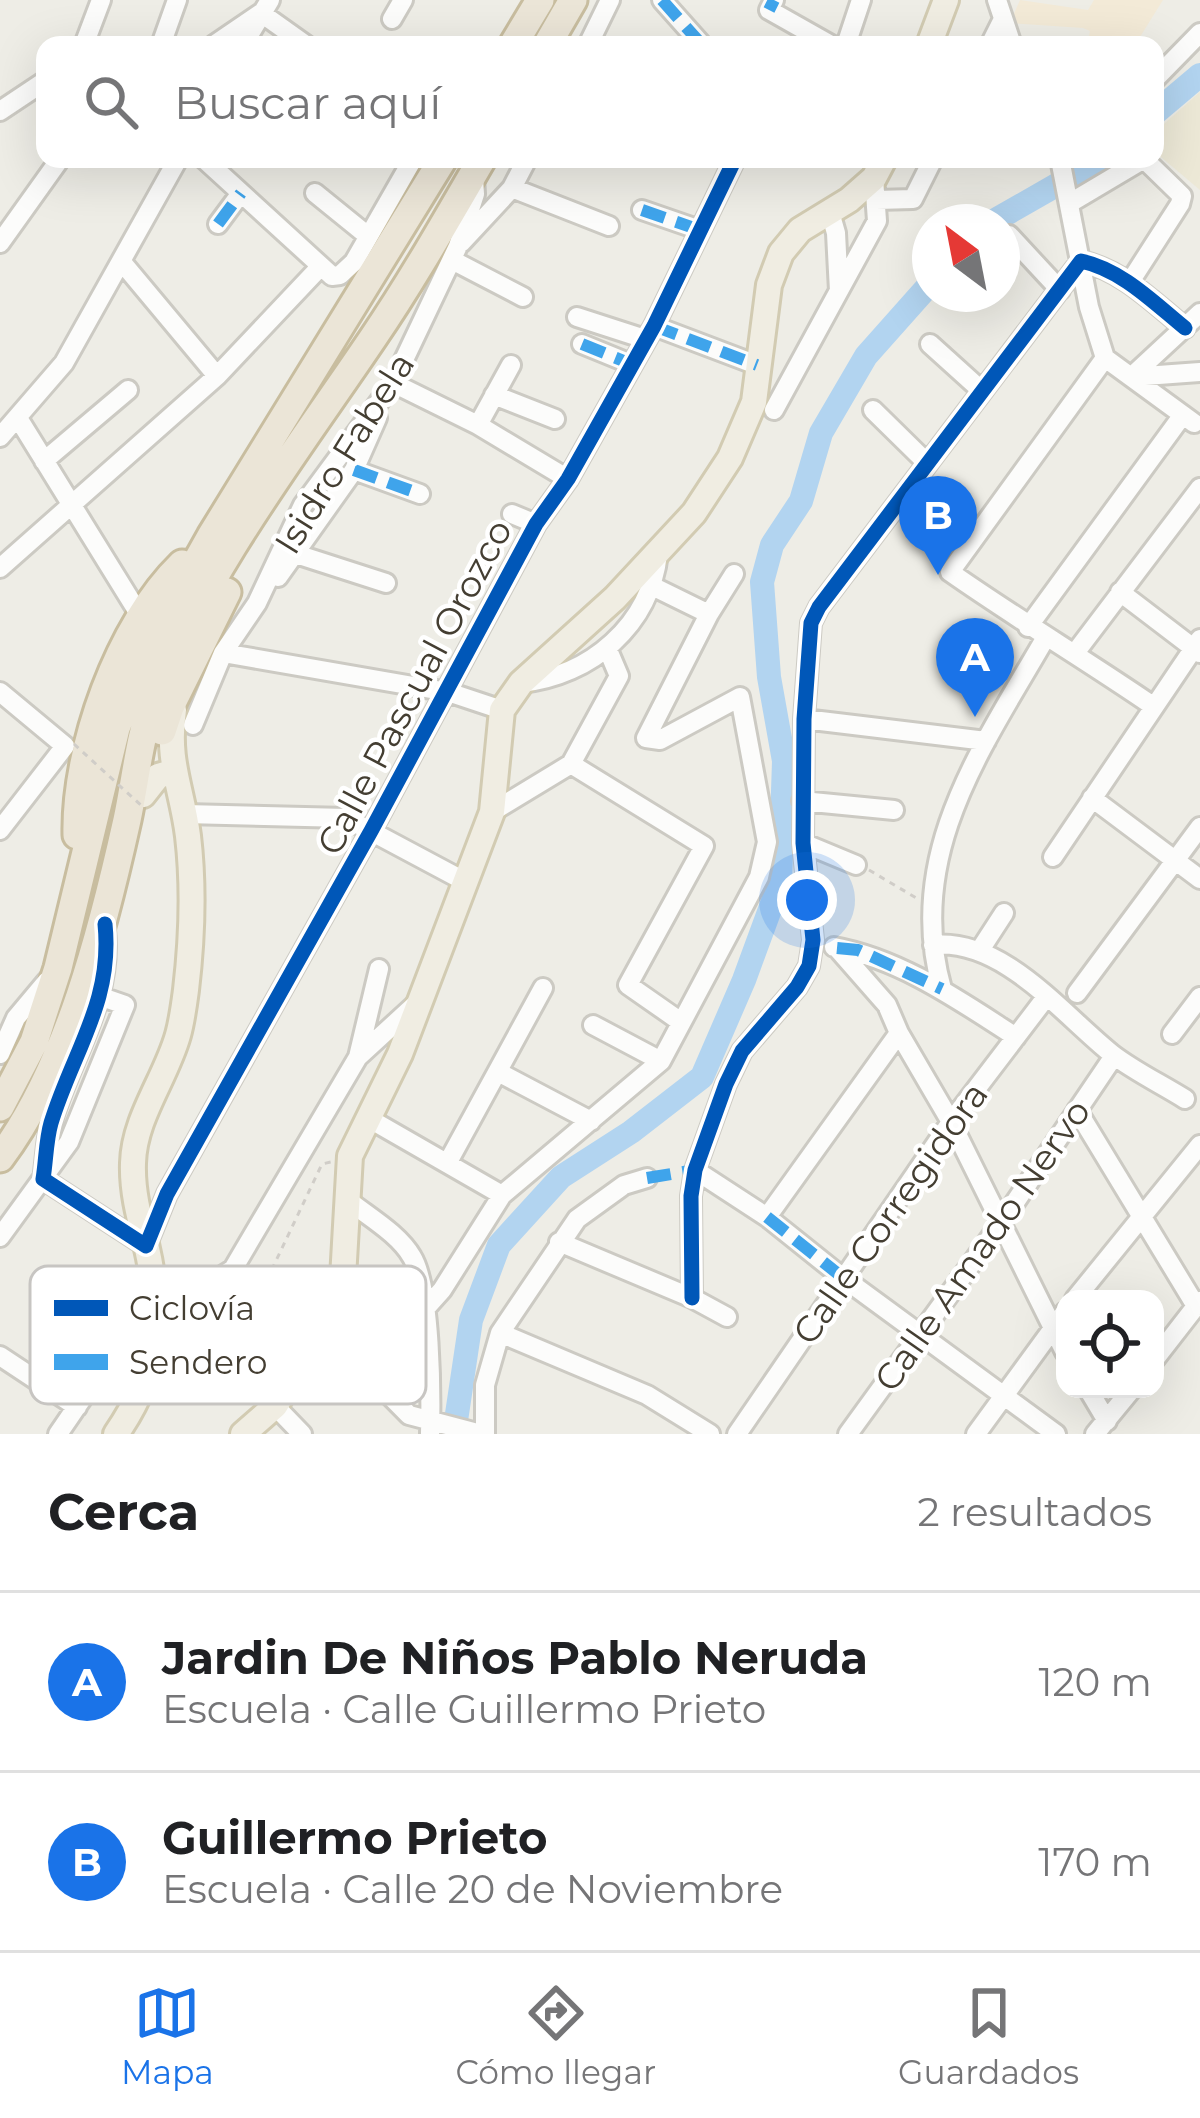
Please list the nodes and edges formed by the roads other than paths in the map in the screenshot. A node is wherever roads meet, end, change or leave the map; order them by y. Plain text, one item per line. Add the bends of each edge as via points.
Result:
1 (100, 0) edge
2 (177, 0) edge
3 (403, 0) edge
4 (540, 0) edge
5 (573, 0) edge
6 (610, 0) edge
7 (662, 0) edge
8 (861, 0) edge
9 (946, 0) edge
10 (997, 0) edge
11 (771, 5) edge
12 (266, 7) edge
13 (392, 19) dead end
14 (1002, 21) junction
15 (1200, 33) edge
16 (87, 36) edge
17 (164, 36) edge
18 (226, 36) edge
19 (248, 36) edge
20 (297, 36) edge
21 (518, 36) edge
22 (552, 36) edge
23 (592, 36) edge
24 (694, 36) edge
25 (818, 36) edge
26 (849, 36) edge
27 (932, 36) edge
28 (994, 36) edge
29 (1008, 36) edge
30 (1164, 70) edge
31 (36, 86) edge
32 (0, 111) edge
33 (54, 168) edge
34 (173, 168) edge
35 (214, 168) edge
36 (408, 168) edge
37 (460, 168) edge
38 (461, 168) edge
39 (466, 168) edge
40 (522, 168) edge
41 (728, 168) edge
42 (929, 168) edge
43 (1062, 168) edge
44 (1126, 168) edge
45 (1153, 168) edge
46 (878, 179) edge
47 (512, 188) junction
48 (242, 193) junction
49 (315, 193) dead end
50 (1069, 197) junction
51 (642, 210) dead end
52 (830, 212) junction
53 (218, 224) dead end
54 (609, 226) dead end
55 (700, 230) junction
56 (368, 236) junction
57 (0, 243) edge
58 (1020, 247) edge
59 (455, 253) junction
60 (1082, 260) junction
61 (122, 261) junction
62 (321, 266) junction
63 (1130, 282) junction
64 (1060, 290) junction
65 (839, 291) junction
66 (523, 297) dead end
67 (1200, 313) edge
68 (350, 316) junction
69 (577, 317) dead end
70 (1185, 328) junction
71 (377, 332) junction
72 (650, 333) junction
73 (582, 344) dead end
74 (930, 344) dead end
75 (1106, 358) junction
76 (631, 364) junction
77 (511, 365) dead end
78 (757, 365) junction
79 (1200, 372) edge
80 (218, 376) junction
81 (1131, 377) junction
82 (393, 383) junction
83 (128, 390) dead end
84 (982, 391) junction
85 (494, 395) junction
86 (774, 410) dead end
87 (873, 410) dead end
88 (18, 418) junction
89 (555, 419) dead end
90 (478, 425) junction
91 (0, 437) edge
92 (44, 460) junction
93 (927, 463) junction
94 (354, 470) junction
95 (568, 479) junction
96 (1200, 488) edge
97 (420, 494) dead end
98 (72, 506) junction
99 (512, 514) dead end
100 (536, 524) junction
101 (224, 540) junction
102 (296, 554) junction
103 (658, 554) junction
104 (0, 568) edge
105 (734, 574) dead end
106 (386, 583) dead end
107 (654, 587) junction
108 (1120, 592) junction
109 (257, 603) junction
110 (709, 614) junction
111 (141, 617) junction
112 (1037, 632) junction
113 (1198, 647) edge
114 (608, 650) junction
115 (223, 653) junction
116 (1076, 653) junction
117 (521, 683) junction
118 (0, 692) edge
119 (448, 692) junction
120 (175, 698) junction
121 (1153, 706) junction
122 (502, 710) junction
123 (804, 718) junction
124 (193, 725) dead end
125 (986, 741) junction
126 (571, 764) junction
127 (172, 772) junction
128 (1092, 798) junction
129 (802, 801) junction
130 (138, 807) junction
131 (894, 810) dead end
132 (492, 812) junction
133 (185, 814) junction
134 (1200, 827) edge
135 (0, 830) edge
136 (371, 831) junction
137 (803, 843) junction
138 (1053, 857) dead end
139 (1177, 861) junction
140 (856, 865) road end
141 (81, 873) junction
142 (1200, 879) edge
143 (466, 882) junction
144 (1004, 913) dead end
145 (105, 924) junction
146 (813, 940) junction
147 (933, 945) junction
148 (837, 948) junction
149 (980, 950) junction
150 (58, 968) junction
151 (379, 969) dead end
152 (543, 988) dead end
153 (942, 989) junction
154 (1077, 992) dead end
155 (1047, 996) junction
156 (1200, 997) edge
157 (421, 1000) junction
158 (681, 1022) junction
159 (593, 1025) dead end
160 (899, 1033) junction
161 (1172, 1034) dead end
162 (1016, 1037) junction
163 (0, 1054) edge
164 (1114, 1056) junction
165 (358, 1057) junction
166 (661, 1061) junction
167 (498, 1072) junction
168 (1184, 1099) dead end
169 (0, 1107) edge
170 (1077, 1110) junction
171 (368, 1118) junction
172 (590, 1121) junction
173 (951, 1122) junction
174 (1200, 1145) edge
175 (0, 1158) edge
176 (448, 1162) junction
177 (695, 1170) junction
178 (647, 1178) dead end
179 (43, 1179) junction
180 (502, 1195) junction
181 (349, 1201) junction
182 (1141, 1215) junction
183 (767, 1217) junction
184 (1001, 1223) junction
185 (0, 1237) edge
186 (560, 1242) junction
187 (146, 1246) junction
188 (150, 1266) edge
189 (235, 1266) edge
190 (344, 1266) edge
191 (415, 1266) edge
192 (842, 1277) junction
193 (1082, 1290) edge
194 (692, 1298) junction
195 (1198, 1304) edge
196 (426, 1307) edge
197 (727, 1317) dead end
198 (1056, 1323) edge
199 (1051, 1329) junction
200 (426, 1332) edge
201 (500, 1333) junction
202 (919, 1334) junction
203 (1056, 1337) edge
204 (1164, 1347) edge
205 (0, 1356) edge
206 (30, 1376) edge
207 (1004, 1395) junction
208 (1091, 1398) edge
209 (1125, 1398) edge
210 (72, 1404) edge
211 (79, 1404) edge
212 (137, 1404) edge
213 (399, 1404) edge
214 (275, 1406) joint
215 (77, 1407) junction
216 (434, 1425) edge
217 (1101, 1427) edge
218 (480, 1433) edge
219 (58, 1434) edge
220 (116, 1434) edge
221 (243, 1434) edge
222 (302, 1434) edge
223 (710, 1434) edge
224 (737, 1434) edge
225 (848, 1434) edge
226 (976, 1434) edge
227 (1056, 1434) edge

1 - 16 street
2 - 17 street
3 - 13 street
4 - 21 highway
5 - 22 highway
6 - 23 street
7 - 24 street
8 - 26 street
9 - 27 main road
10 - 14 street
11 - 25 street
12 - 18 street
12 - 19 street
12 - 20 street
14 - 28 street
14 - 29 street
15 - 30 street
31 - 32 street
33 - 57 street
34 - 61 street
35 - 48 street
36 - 56 street
37 - 68 highway
38 - 71 highway
39 - 59 street, Isidro Fabela via 475,194
40 - 47 street
41 - 55 street, Calle Pascual Orozco
42 - 46 street via 913,200
43 - 50 street
44 - 50 street
45 - 63 street via 1182,196
46 - 52 main road
46 - 65 street via 877,221
47 - 54 street
47 - 59 street
48 - 53 street
48 - 62 street
49 - 56 street
50 - 60 street
51 - 55 street
52 - 65 street
52 - 78 main road via 781,253
55 - 72 street, Calle Pascual Orozco
56 - 62 street via 340,275
58 - 64 street
59 - 66 street
59 - 82 street, Isidro Fabela
60 - 63 street
60 - 64 street
60 - 75 street
61 - 80 street
61 - 88 street via 64,363
62 - 80 street
63 - 70 street
64 - 84 street
65 - 86 street
67 - 70 street
68 - 71 highway via 396,250 414,252
68 - 101 highway
69 - 72 street
70 - 81 street
71 - 101 highway via 275,481
72 - 76 street, Calle Pascual Orozco
72 - 78 street
73 - 76 street
74 - 84 street
75 - 81 street
75 - 112 street via 950,572
76 - 95 street, Calle Pascual Orozco
77 - 85 street
78 - 103 main road via 754,402 730,458
79 - 81 street
80 - 98 street
81 - 112 street via 1188,420
82 - 90 street
82 - 94 street
82 - 109 street, Isidro Fabela via 303,505
83 - 92 street
84 - 93 street
85 - 89 street
85 - 90 street
87 - 93 street
88 - 91 street
88 - 92 street
90 - 95 street
92 - 98 street
93 - 123 street via 811,623
94 - 97 street
94 - 102 street
95 - 100 street, Calle Pascual Orozco
96 - 108 street
98 - 104 street
98 - 111 street
99 - 100 street
100 - 119 street, Calle Pascual Orozco
101 - 111 highway via 169,576
101 - 120 highway via 236,575
101 - 130 highway via 153,700 136,762
101 - 141 highway via 146,652 116,728
102 - 106 street
102 - 109 street
103 - 107 street
103 - 117 main road
105 - 110 street
107 - 110 street
107 - 114 street
108 - 113 street
108 - 116 street
109 - 115 street, Isidro Fabela
110 - 158 street via 646,738 660,740 740,697 767,842 759,877
111 - 141 highway via 99,710 82,776
112 - 116 street
112 - 125 street
113 - 121 street
114 - 117 street via 552,680
114 - 126 street via 619,676
115 - 119 street
115 - 124 street, Isidro Fabela
116 - 121 street
117 - 122 main road
118 - 135 street via 69,745
119 - 122 street
119 - 136 street, Calle Pascual Orozco
120 - 127 main road
120 - 130 highway
121 - 128 street
122 - 132 main road
123 - 125 street
123 - 129 street
125 - 147 street via 942,834 930,907
126 - 132 street
126 - 158 street via 704,846 628,985
127 - 130 main road via 158,776
127 - 133 main road
128 - 138 street
128 - 139 street
129 - 131 street
129 - 137 street
130 - 145 highway
132 - 143 main road
133 - 136 street via 346,818
133 - 187 main road via 193,895 186,989 179,1033 133,1156
134 - 139 street
136 - 143 street
136 - 187 street, Calle Pascual Orozco via 167,1193
137 - 140 street
137 - 146 street
139 - 142 street
139 - 154 street
141 - 150 highway
143 - 157 main road
144 - 149 street
145 - 175 highway via 62,1041
145 - 179 street via 102,997 125,1005 69,1142
146 - 148 street
146 - 177 street via 797,987 742,1051 725,1084
147 - 149 street
147 - 153 street
148 - 153 street
148 - 160 street via 887,1005
149 - 155 street
150 - 163 street via 16,1018
150 - 169 highway via 34,1042
151 - 165 street
152 - 167 street
153 - 162 street
155 - 162 street, Calle Corregidora
155 - 164 street
156 - 161 street
157 - 165 street
157 - 171 main road
158 - 166 street
159 - 166 street
160 - 173 street
160 - 183 street
162 - 173 street, Calle Corregidora
164 - 168 street
164 - 170 street, Calle Amado Nervo
165 - 189 street
166 - 172 street
167 - 172 street
167 - 176 street
170 - 182 street
170 - 184 street, Calle Amado Nervo
171 - 176 street
171 - 181 main road via 350,1156
172 - 180 street
173 - 184 street
173 - 192 street, Calle Corregidora
174 - 182 street
176 - 180 street
177 - 183 street
177 - 194 street
178 - 186 street via 608,1196
179 - 185 street
179 - 187 street
180 - 196 street
181 - 190 main road
181 - 191 street via 398,1239
182 - 193 street
182 - 195 street
183 - 192 street
184 - 199 street
184 - 202 street, Calle Amado Nervo
186 - 194 street
186 - 201 street
187 - 188 main road
192 - 202 street
192 - 224 street, Calle Corregidora
194 - 197 street
195 - 204 street
198 - 199 street
199 - 203 street
199 - 207 street
200 - 216 street
201 - 218 street
201 - 223 street via 647,1395
202 - 207 street
202 - 225 street, Calle Amado Nervo
205 - 206 street
207 - 226 street
207 - 227 street
208 - 217 street
209 - 217 street
210 - 215 street
211 - 215 street
212 - 220 main road
213 - 216 street
214 - 221 main road
214 - 222 street
215 - 219 street
216 - 218 street

